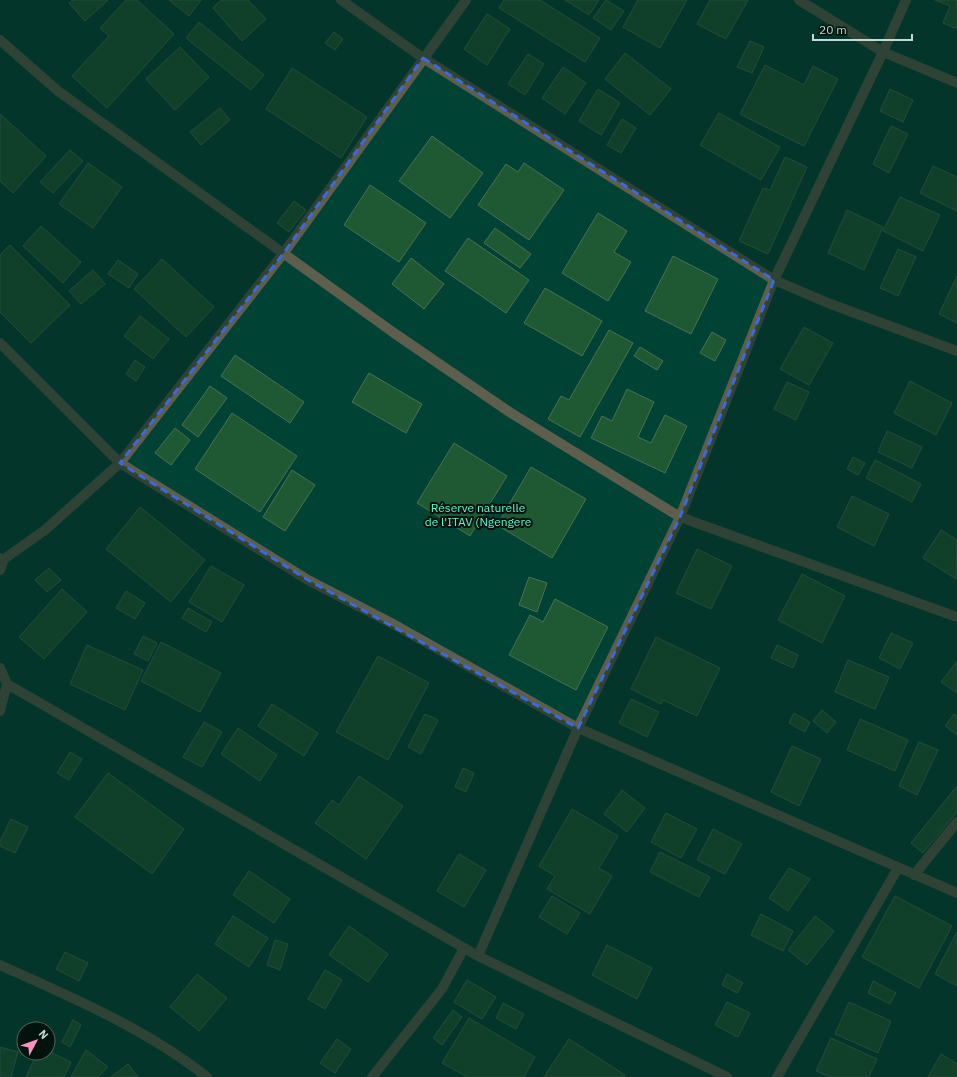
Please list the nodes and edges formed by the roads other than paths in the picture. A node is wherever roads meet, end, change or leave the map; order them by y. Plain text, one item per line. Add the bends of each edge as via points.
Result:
1 (341, 0) edge
2 (466, 0) edge
3 (799, 0) edge
4 (906, 0) edge
5 (0, 40) edge
6 (883, 52) junction
7 (423, 58) junction
8 (957, 83) edge
9 (283, 254) junction
10 (774, 280) junction
11 (0, 343) edge
12 (957, 351) edge
13 (120, 463) junction
14 (680, 517) junction
15 (2, 558) edge
16 (0, 570) edge
17 (957, 617) edge
18 (0, 668) edge
19 (7, 684) junction
20 (0, 711) edge
21 (578, 728) junction
22 (957, 822) edge
23 (898, 868) junction
24 (914, 875) junction
25 (957, 893) edge
26 (464, 948) junction
27 (478, 956) junction
28 (0, 965) edge
29 (207, 1077) edge
30 (372, 1077) edge
31 (727, 1077) edge
32 (777, 1077) edge

1 - 7 street
2 - 7 street
3 - 6 street
4 - 6 street
5 - 9 street via 58,91
6 - 8 street
6 - 10 street
7 - 9 street
7 - 10 street
9 - 13 street
9 - 14 street via 511,413
10 - 12 street
10 - 14 street
11 - 13 street
13 - 15 street via 45,530
13 - 21 street via 308,580 395,625
14 - 17 street
14 - 21 street
15 - 16 street
18 - 19 street
19 - 20 street
19 - 26 street
21 - 23 street
21 - 27 street
22 - 24 street
23 - 24 street
23 - 32 street
24 - 25 street
26 - 27 street
26 - 30 street via 442,989
27 - 31 street
28 - 29 street via 87,1005 145,1036 187,1061

